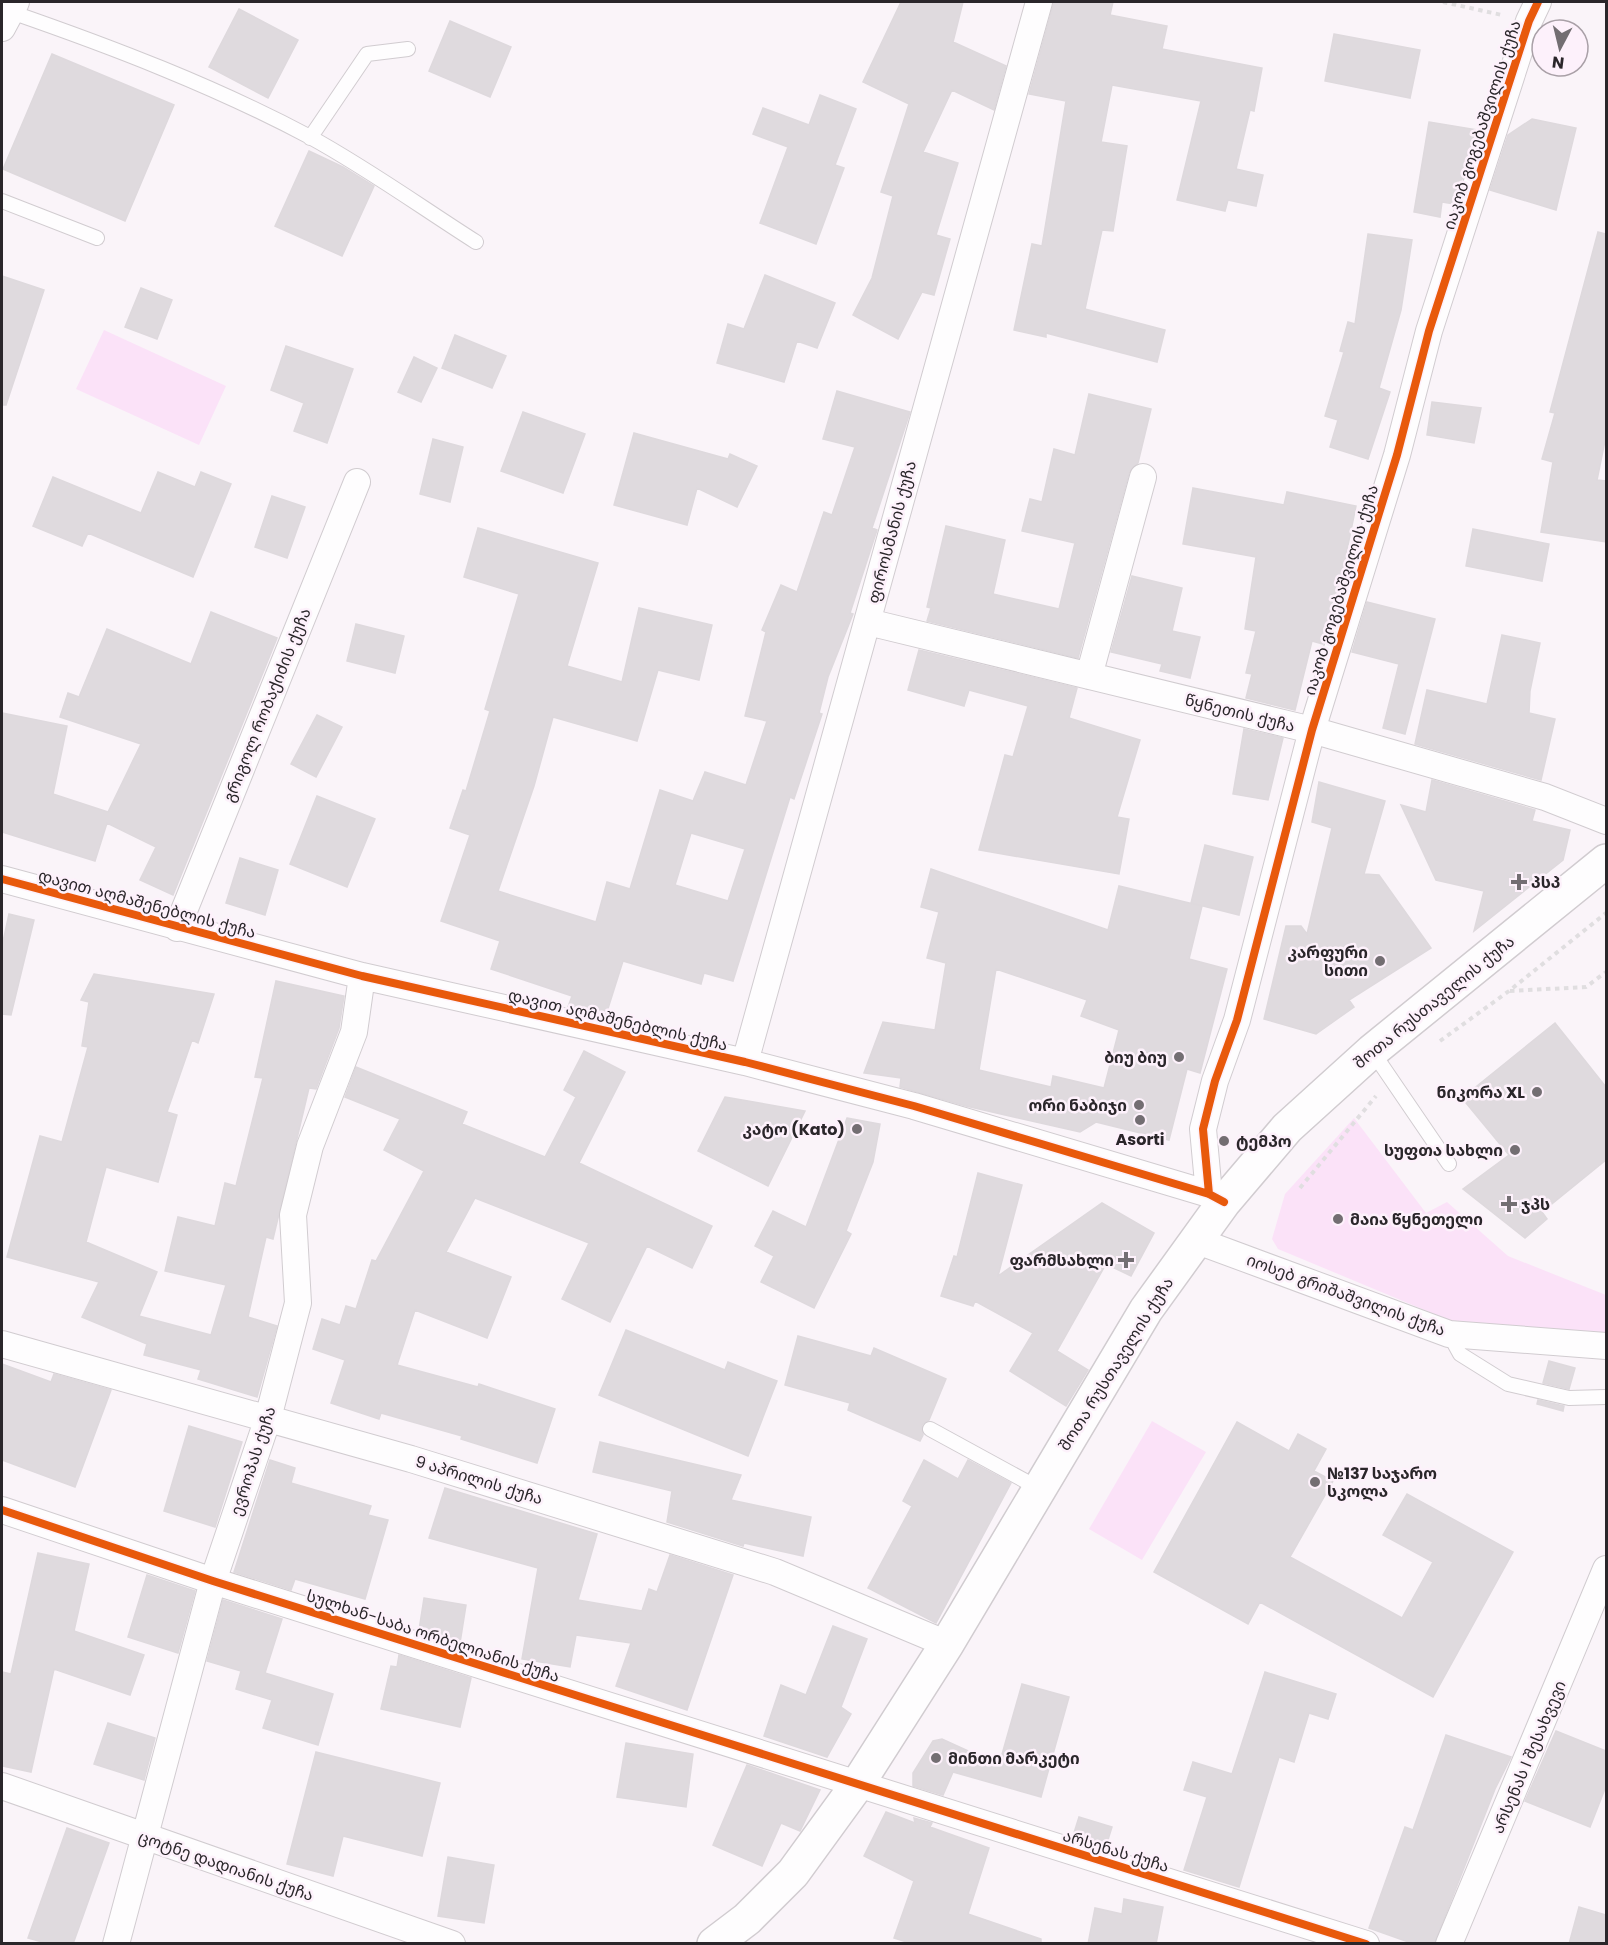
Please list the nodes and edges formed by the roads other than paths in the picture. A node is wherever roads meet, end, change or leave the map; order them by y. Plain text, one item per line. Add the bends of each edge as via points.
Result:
1 (1039, 2) edge
2 (1534, 11) edge
3 (10, 14) edge
4 (408, 49) dead end
5 (310, 138) junction
6 (2, 201) edge
7 (97, 238) dead end
8 (476, 242) dead end
9 (1143, 477) dead end
10 (357, 482) dead end
11 (868, 622) junction
12 (1089, 676) junction
13 (1312, 730) junction
14 (1606, 821) edge
15 (1606, 861) edge
16 (2, 879) edge
17 (177, 928) junction
18 (362, 976) junction
19 (1372, 1051) junction
20 (745, 1062) junction
21 (1449, 1164) dead end
22 (1216, 1198) junction
23 (1195, 1240) junction
24 (1449, 1334) junction
25 (2, 1344) edge
26 (1606, 1346) edge
27 (1606, 1397) edge
28 (268, 1418) junction
29 (930, 1429) dead end
30 (1040, 1489) junction
31 (2, 1510) edge
32 (1606, 1569) edge
33 (213, 1581) junction
34 (947, 1644) junction
35 (858, 1785) junction
36 (2, 1786) edge
37 (146, 1838) junction
38 (116, 1944) edge
39 (452, 1944) edge
40 (714, 1944) edge
41 (1366, 1944) edge
42 (1449, 1944) edge

1 - 11 street, ფიროსმანის ქუჩა
2 - 13 street, იაკობ გოგებაშვილის ქუჩა via 1430,331 1397,454
3 - 5 lane via 94,41 193,81
4 - 5 lane via 367,54
5 - 8 lane
6 - 7 lane
9 - 12 street
10 - 17 street, გრიგოლ რობაქიძის ქუჩა
11 - 12 street, წყნეთის ქუჩა
11 - 20 street, ფიროსმანის ქუჩა
12 - 13 street, წყნეთის ქუჩა
13 - 14 street, წყნეთის ქუჩა via 1545,797
13 - 22 street, იაკობ გოგებაშვილის ქუჩა via 1237,1020 1203,1129
15 - 19 main road, შოთა რუსთაველის ქუჩა
16 - 17 street, დავით აღმაშენებლის ქუჩა
17 - 18 street, დავით აღმაშენებლის ქუჩა
18 - 20 street, დავით აღმაშენებლის ქუჩა
18 - 28 street, ევროპას ქუჩა via 354,1032 310,1146 293,1215 298,1303
19 - 21 lane
19 - 22 main road, შოთა რუსთაველის ქუჩა
20 - 22 street, დავით აღმაშენებლის ქუჩა via 914,1106
22 - 23 main road, შოთა რუსთაველის ქუჩა
23 - 24 street, იოსებ გრიშაშვილის ქუჩა
23 - 30 main road, შოთა რუსთაველის ქუჩა via 1146,1310
24 - 26 street, იოსებ გრიშაშვილის ქუჩა
24 - 27 lane via 1460,1354 1508,1384 1569,1398
25 - 28 street, 9 აპრილის ქუჩა
28 - 33 street, ევროპას ქუჩა
28 - 34 street, 9 აპრილის ქუჩა via 775,1572
29 - 30 lane
30 - 34 main road, შოთა რუსთაველის ქუჩა
31 - 33 street, სულხან-საბა ორბელიანის ქუჩა
32 - 42 street, არსენას I შესახვევი
33 - 35 street, სულხან-საბა ორბელიანის ქუჩა
33 - 37 street, ევროპას ქუჩა
34 - 35 main road, შოთა რუსთაველის ქუჩა
35 - 40 main road, შოთა რუსთაველის ქუჩა via 793,1873 747,1919
35 - 41 street, არსენას ქუჩა
36 - 37 street, ცოტნე დადიანის ქუჩა
37 - 38 street, ევროპას ქუჩა
37 - 39 street, ცოტნე დადიანის ქუჩა

